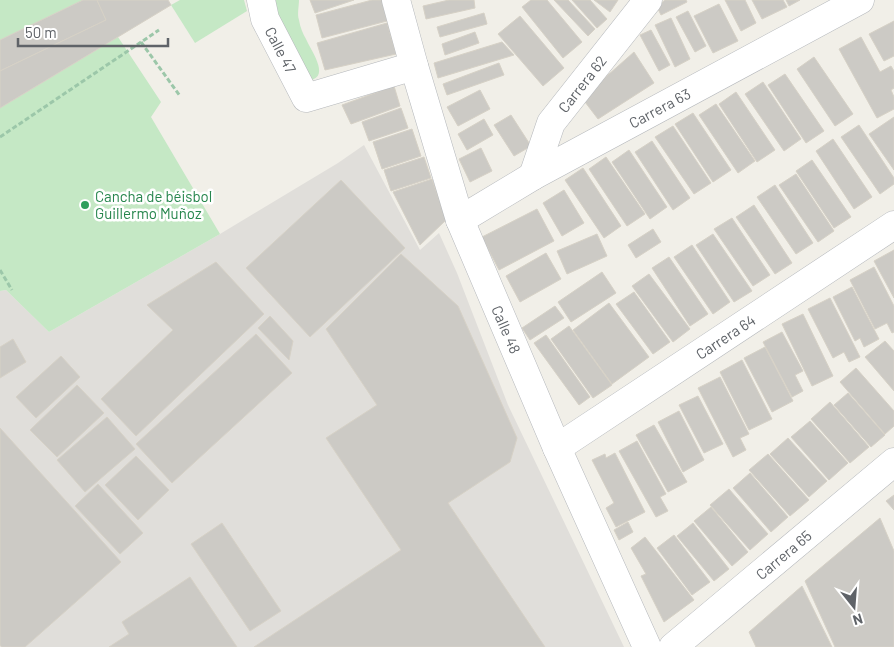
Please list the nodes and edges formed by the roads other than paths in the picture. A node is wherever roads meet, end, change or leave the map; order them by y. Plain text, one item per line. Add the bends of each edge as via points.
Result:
1 (261, 0) edge
2 (396, 0) edge
3 (648, 0) edge
4 (860, 0) edge
5 (414, 66) junction
6 (534, 176) junction
7 (460, 220) junction
8 (894, 225) edge
9 (557, 448) junction
10 (894, 462) edge
11 (647, 647) edge
12 (673, 647) edge

1 - 5 street, Calle 47 via 265,19 306,98
2 - 5 street, Calle 48
3 - 6 street, Carrera 62 via 551,123
4 - 6 street, Carrera 63
5 - 7 street, Calle 48
6 - 7 street, Carrera 63
7 - 9 street, Calle 48
8 - 9 street, Carrera 64
9 - 11 street, Calle 48
10 - 12 street, Carrera 65

